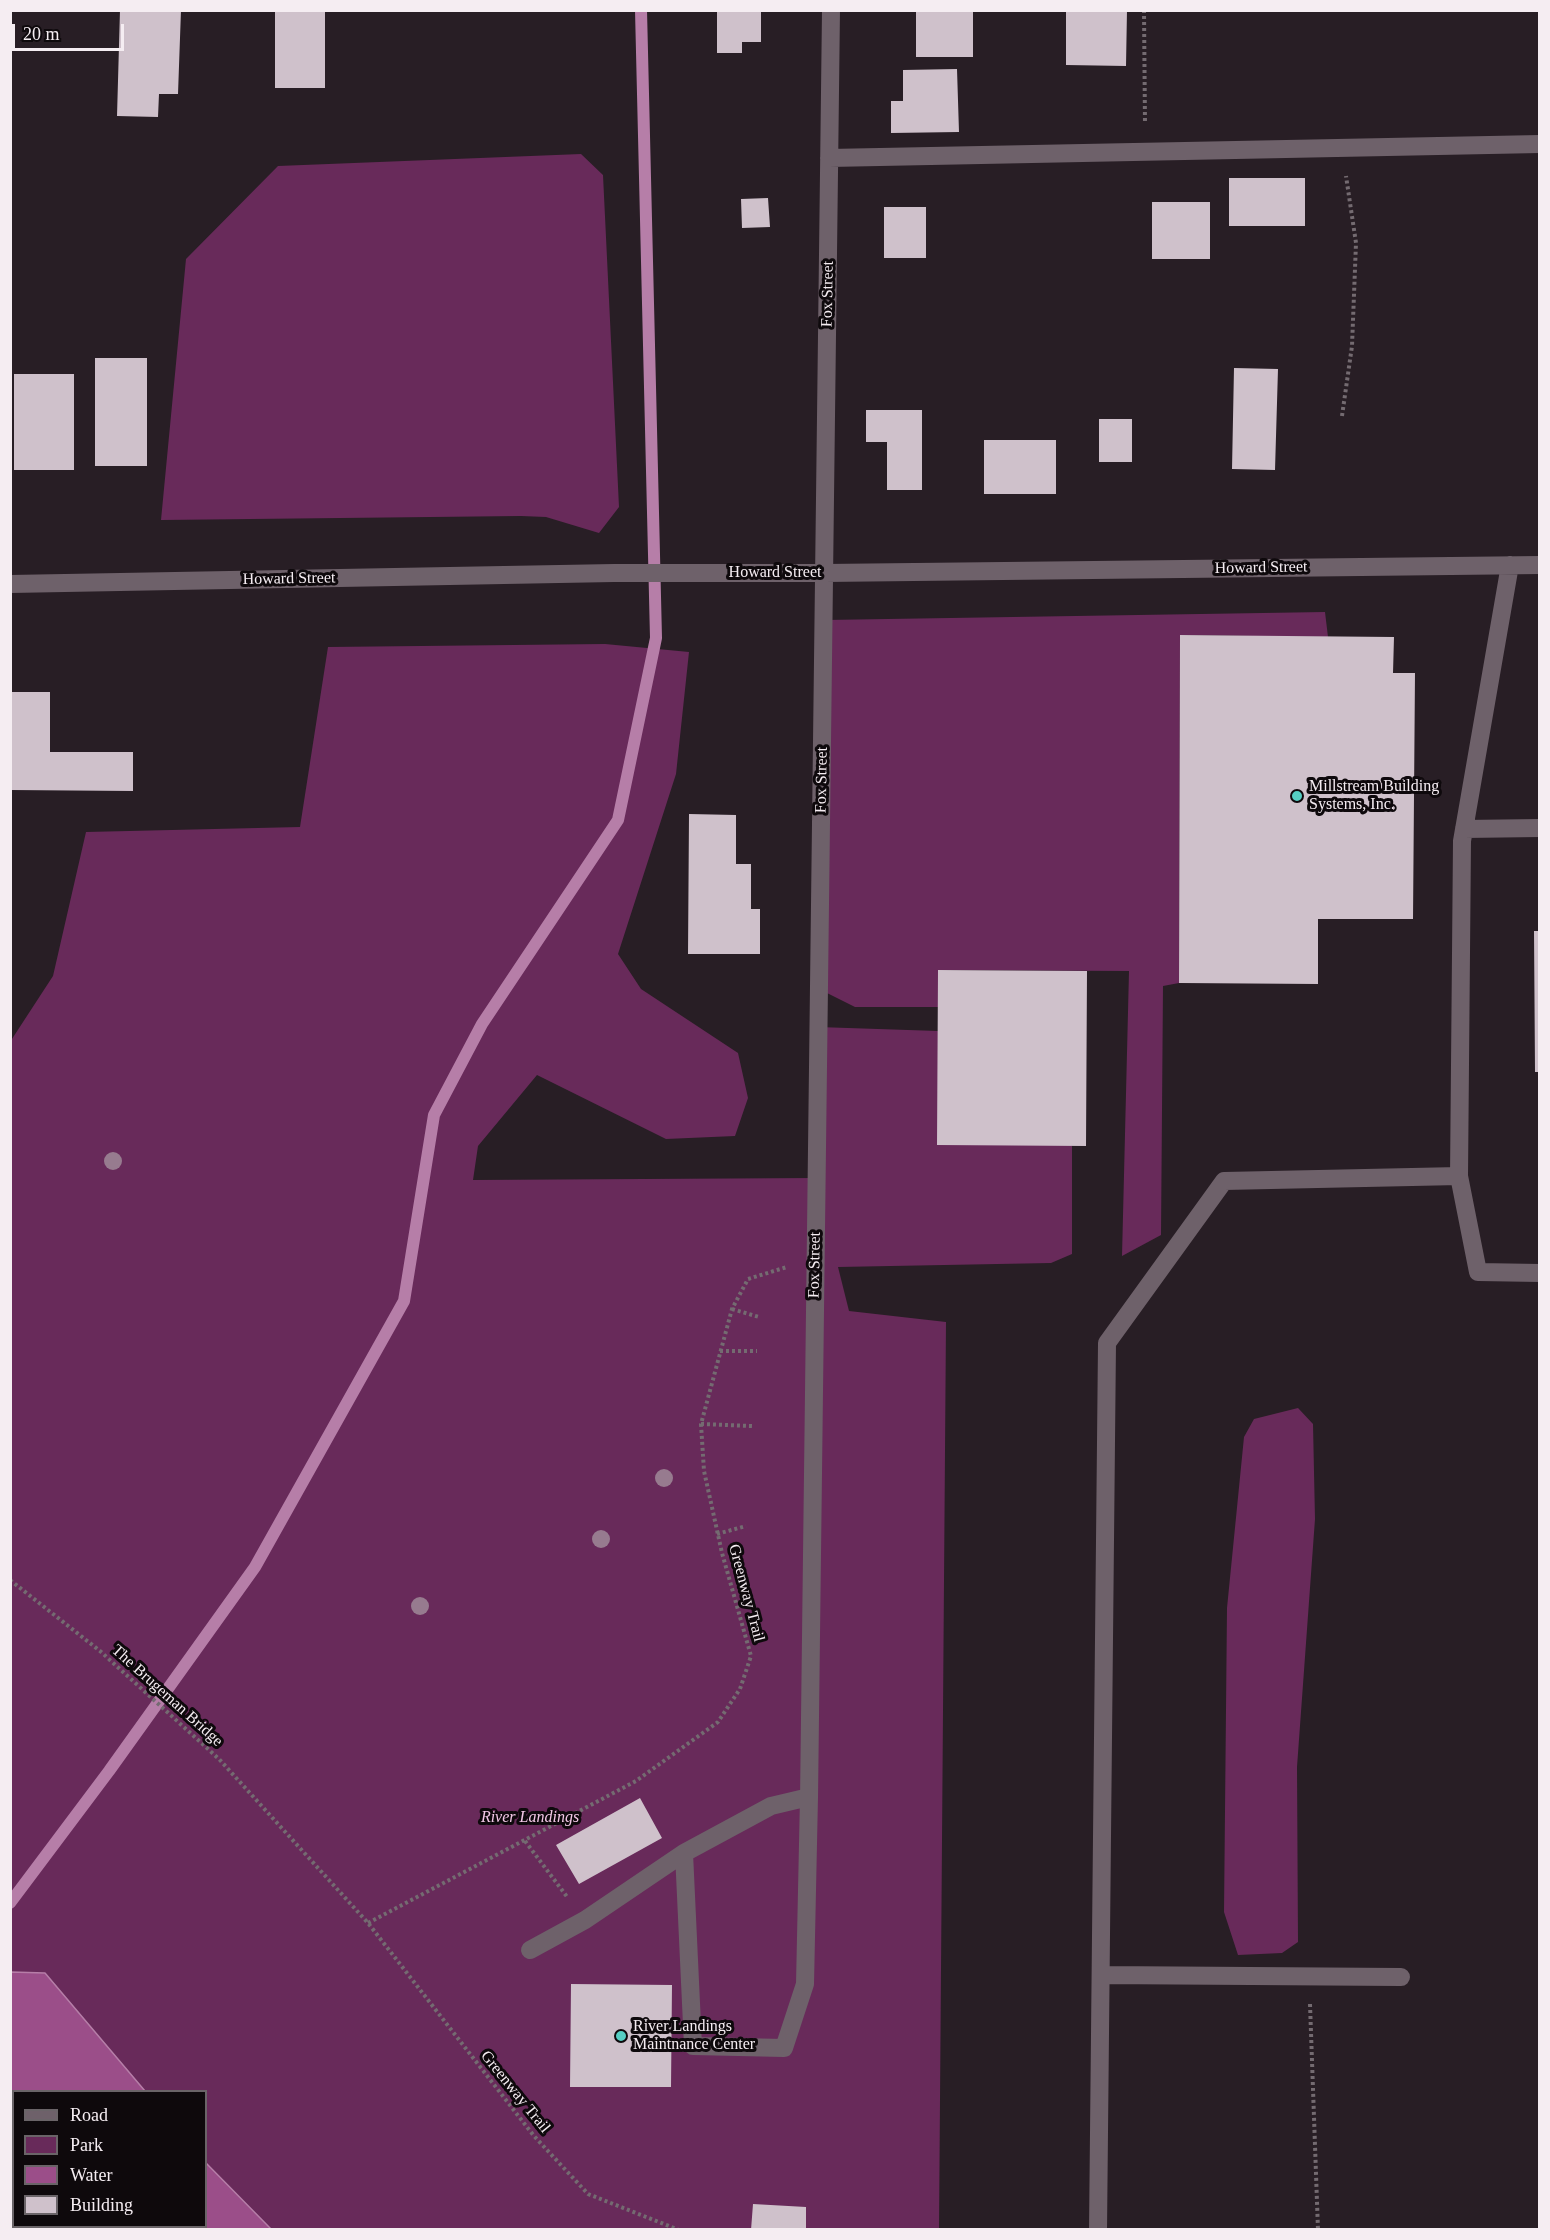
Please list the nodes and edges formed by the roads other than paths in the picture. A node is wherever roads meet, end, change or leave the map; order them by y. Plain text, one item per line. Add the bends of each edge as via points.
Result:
1 (831, 10) edge
2 (1539, 144) edge
3 (829, 158) junction
4 (1510, 565) junction
5 (1539, 565) edge
6 (825, 573) junction
7 (10, 584) edge
8 (1539, 828) edge
9 (1464, 829) junction
10 (1459, 1176) junction
11 (1539, 1273) edge
12 (809, 1797) junction
13 (684, 1853) junction
14 (530, 1950) dead end
15 (1101, 1975) junction
16 (1401, 1977) dead end
17 (1098, 2229) edge

1 - 3 street, Fox Street
2 - 3 street
3 - 6 street, Fox Street
4 - 5 street, Howard Street
4 - 6 street, Howard Street
4 - 9 street
6 - 7 street, Howard Street
6 - 12 street, Fox Street
8 - 9 street
9 - 10 street
10 - 11 street via 1478,1272
10 - 15 street via 1224,1181 1107,1343
12 - 13 street via 771,1806
12 - 13 street, Fox Street via 805,1984 784,2048 693,2046
13 - 14 street via 585,1920
15 - 16 street
15 - 17 street

